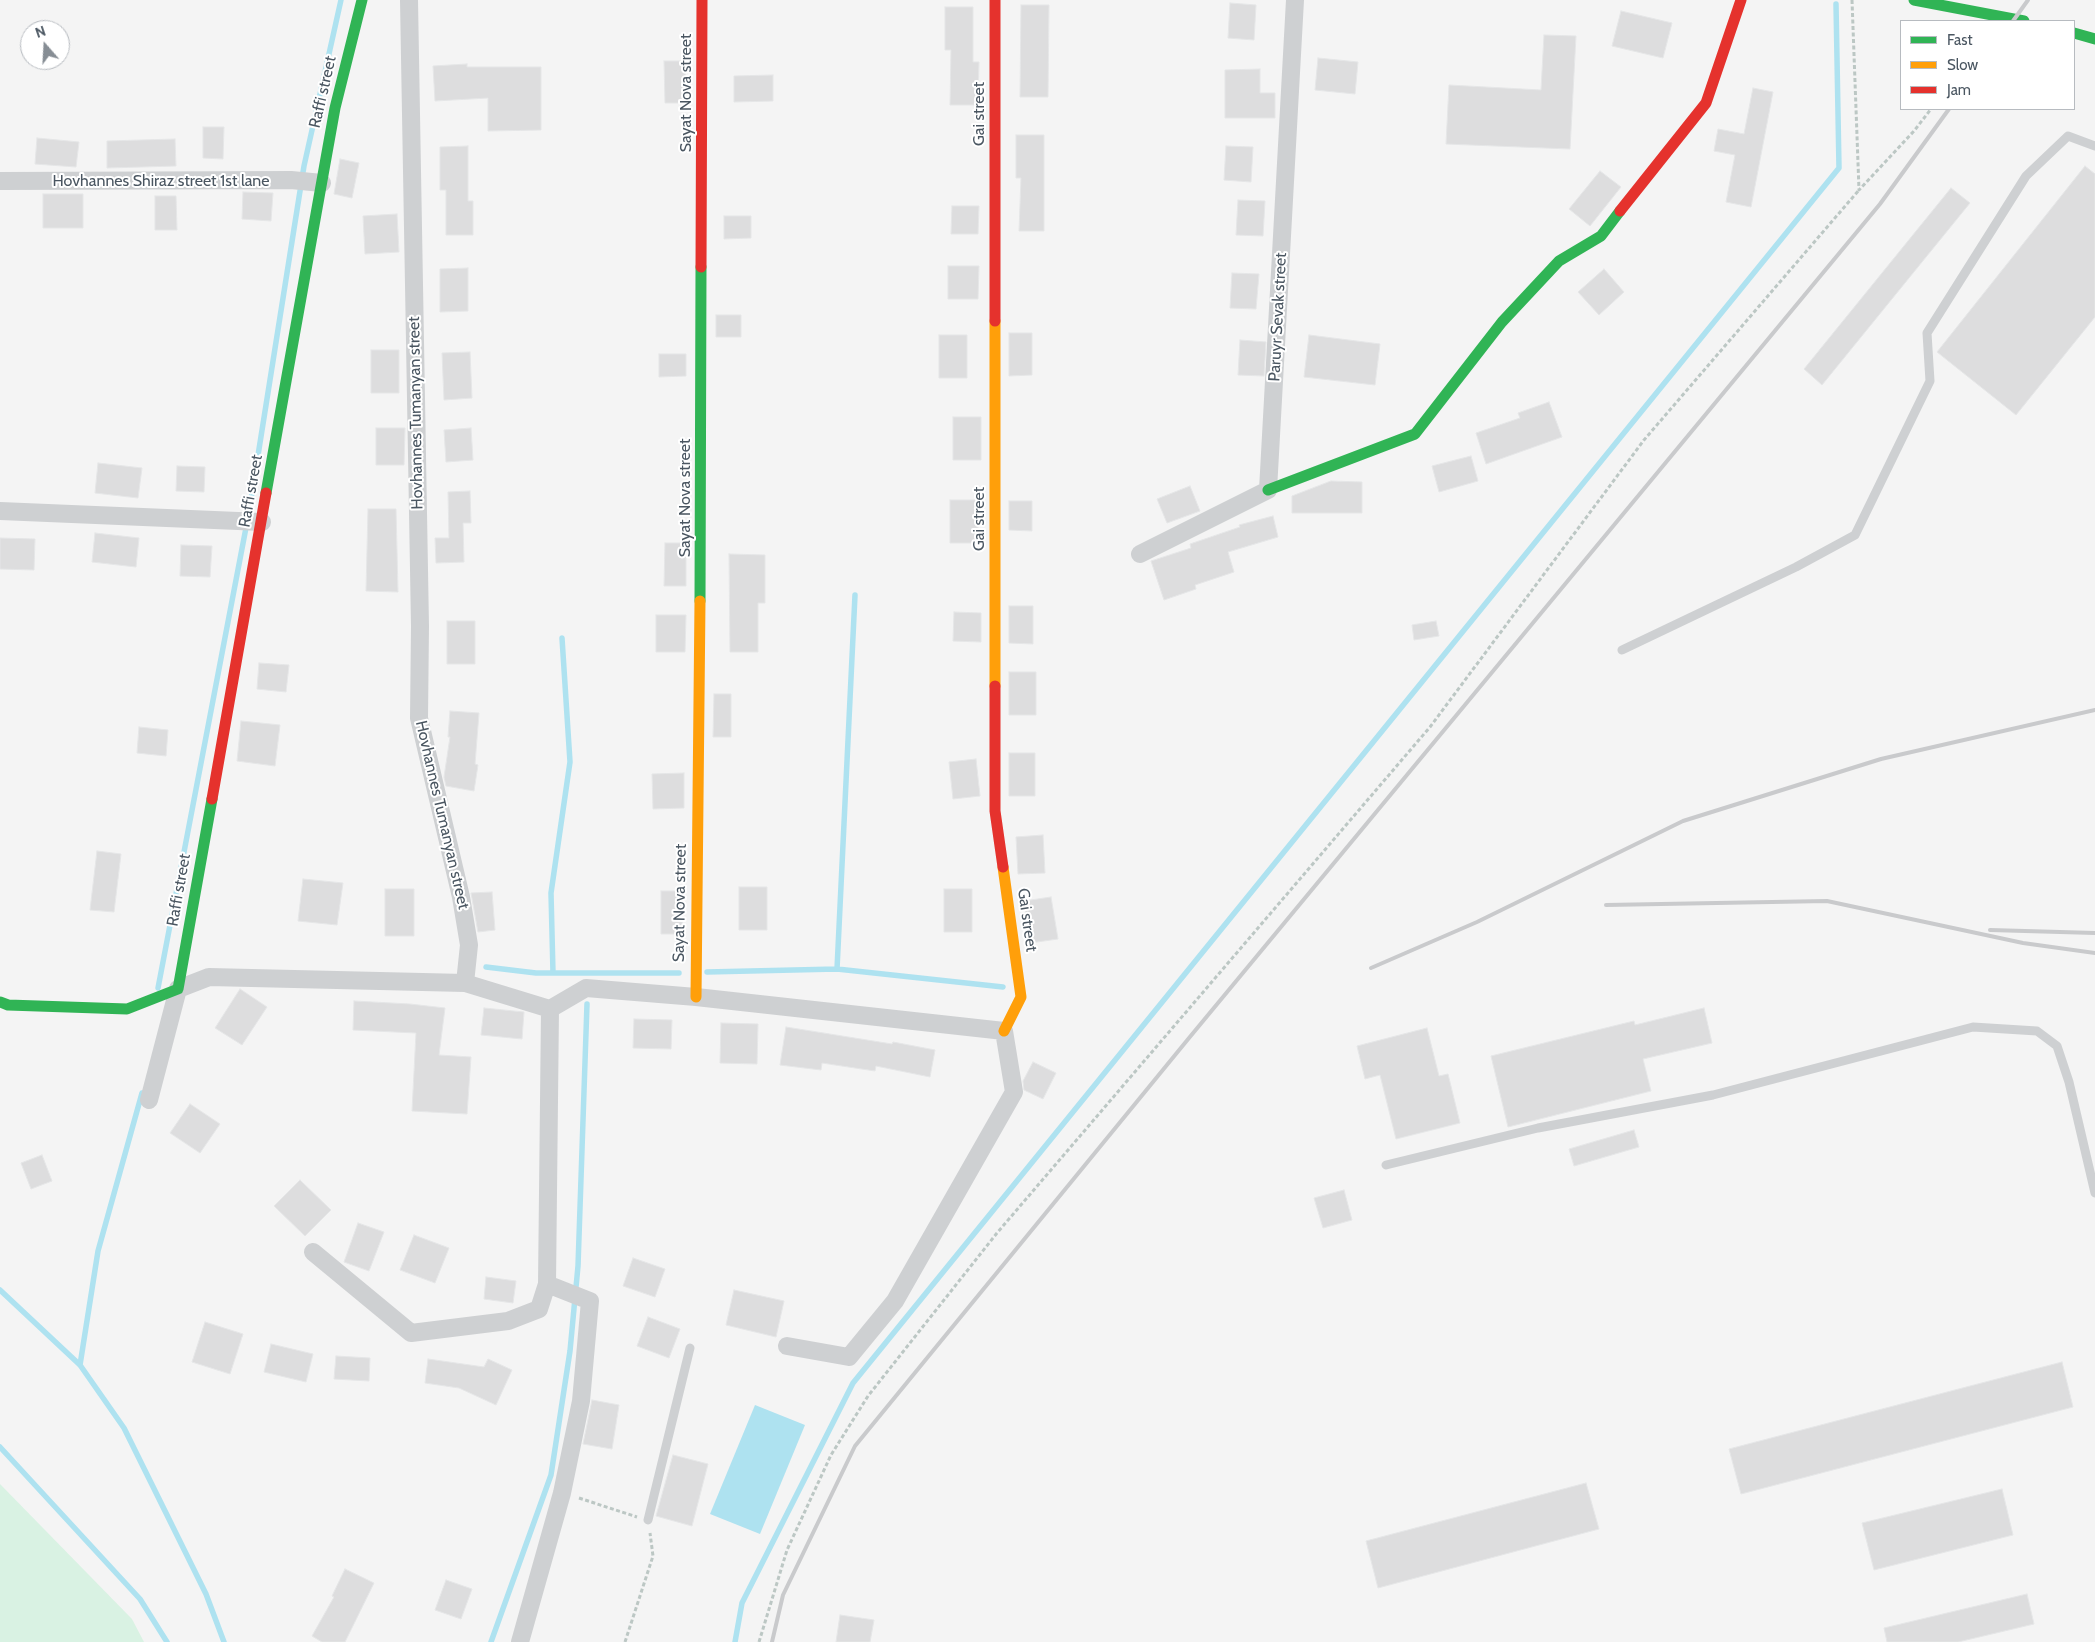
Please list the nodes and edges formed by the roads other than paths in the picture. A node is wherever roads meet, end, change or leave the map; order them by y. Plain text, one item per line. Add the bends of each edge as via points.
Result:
1 (362, 0) edge
2 (409, 0) edge
3 (702, 0) edge
4 (995, 0) edge
5 (1295, 0) edge
6 (1742, 0) edge
7 (1914, 0) edge
8 (2006, 0) edge
9 (2000, 17) junction
10 (2018, 20) edge
11 (2075, 33) edge
12 (2095, 38) edge
13 (2095, 146) edge
14 (0, 181) edge
15 (322, 183) junction
16 (1268, 490) junction
17 (0, 511) edge
18 (252, 522) junction
19 (1140, 554) dead end
20 (1622, 650) dead end
21 (465, 982) junction
22 (178, 989) junction
23 (696, 997) junction
24 (0, 1002) edge
25 (550, 1009) junction
26 (1004, 1031) junction
27 (149, 1100) dead end
28 (1386, 1165) dead end
29 (2095, 1193) edge
30 (313, 1252) dead end
31 (547, 1284) junction
32 (787, 1346) dead end
33 (690, 1348) dead end
34 (648, 1520) road end
35 (520, 1642) edge

1 - 15 street, Raffi street via 335,108
2 - 21 street, Hovhannes Tumanyan street via 419,718 470,945
3 - 23 street, Sayat Nova street
4 - 26 street, Gai street via 995,811 1021,997
5 - 16 street, Paruyr Sevak street
6 - 16 street via 1706,104 1600,236 1559,261 1502,322 1415,434
7 - 9 street
8 - 9 street
9 - 10 street
11 - 12 street
13 - 20 lane via 2068,136 2026,176 1927,333 1930,381 1855,535 1796,567
14 - 15 street, Hovhannes Shiraz street 1st lane via 291,180
15 - 18 street, Raffi street
16 - 19 street
17 - 18 street
18 - 22 street, Raffi street
21 - 22 street via 209,977
21 - 25 street
22 - 24 street via 128,1009 8,1005
22 - 27 street
23 - 25 street via 586,988
23 - 26 street
25 - 31 street
26 - 32 street via 1014,1092 895,1301 849,1357
28 - 29 lane via 1538,1128 1713,1095 1973,1028 2037,1031 2057,1046 2069,1082
30 - 31 street via 411,1333 508,1321 538,1309
31 - 35 street via 590,1300 582,1401 562,1493
33 - 34 lane

